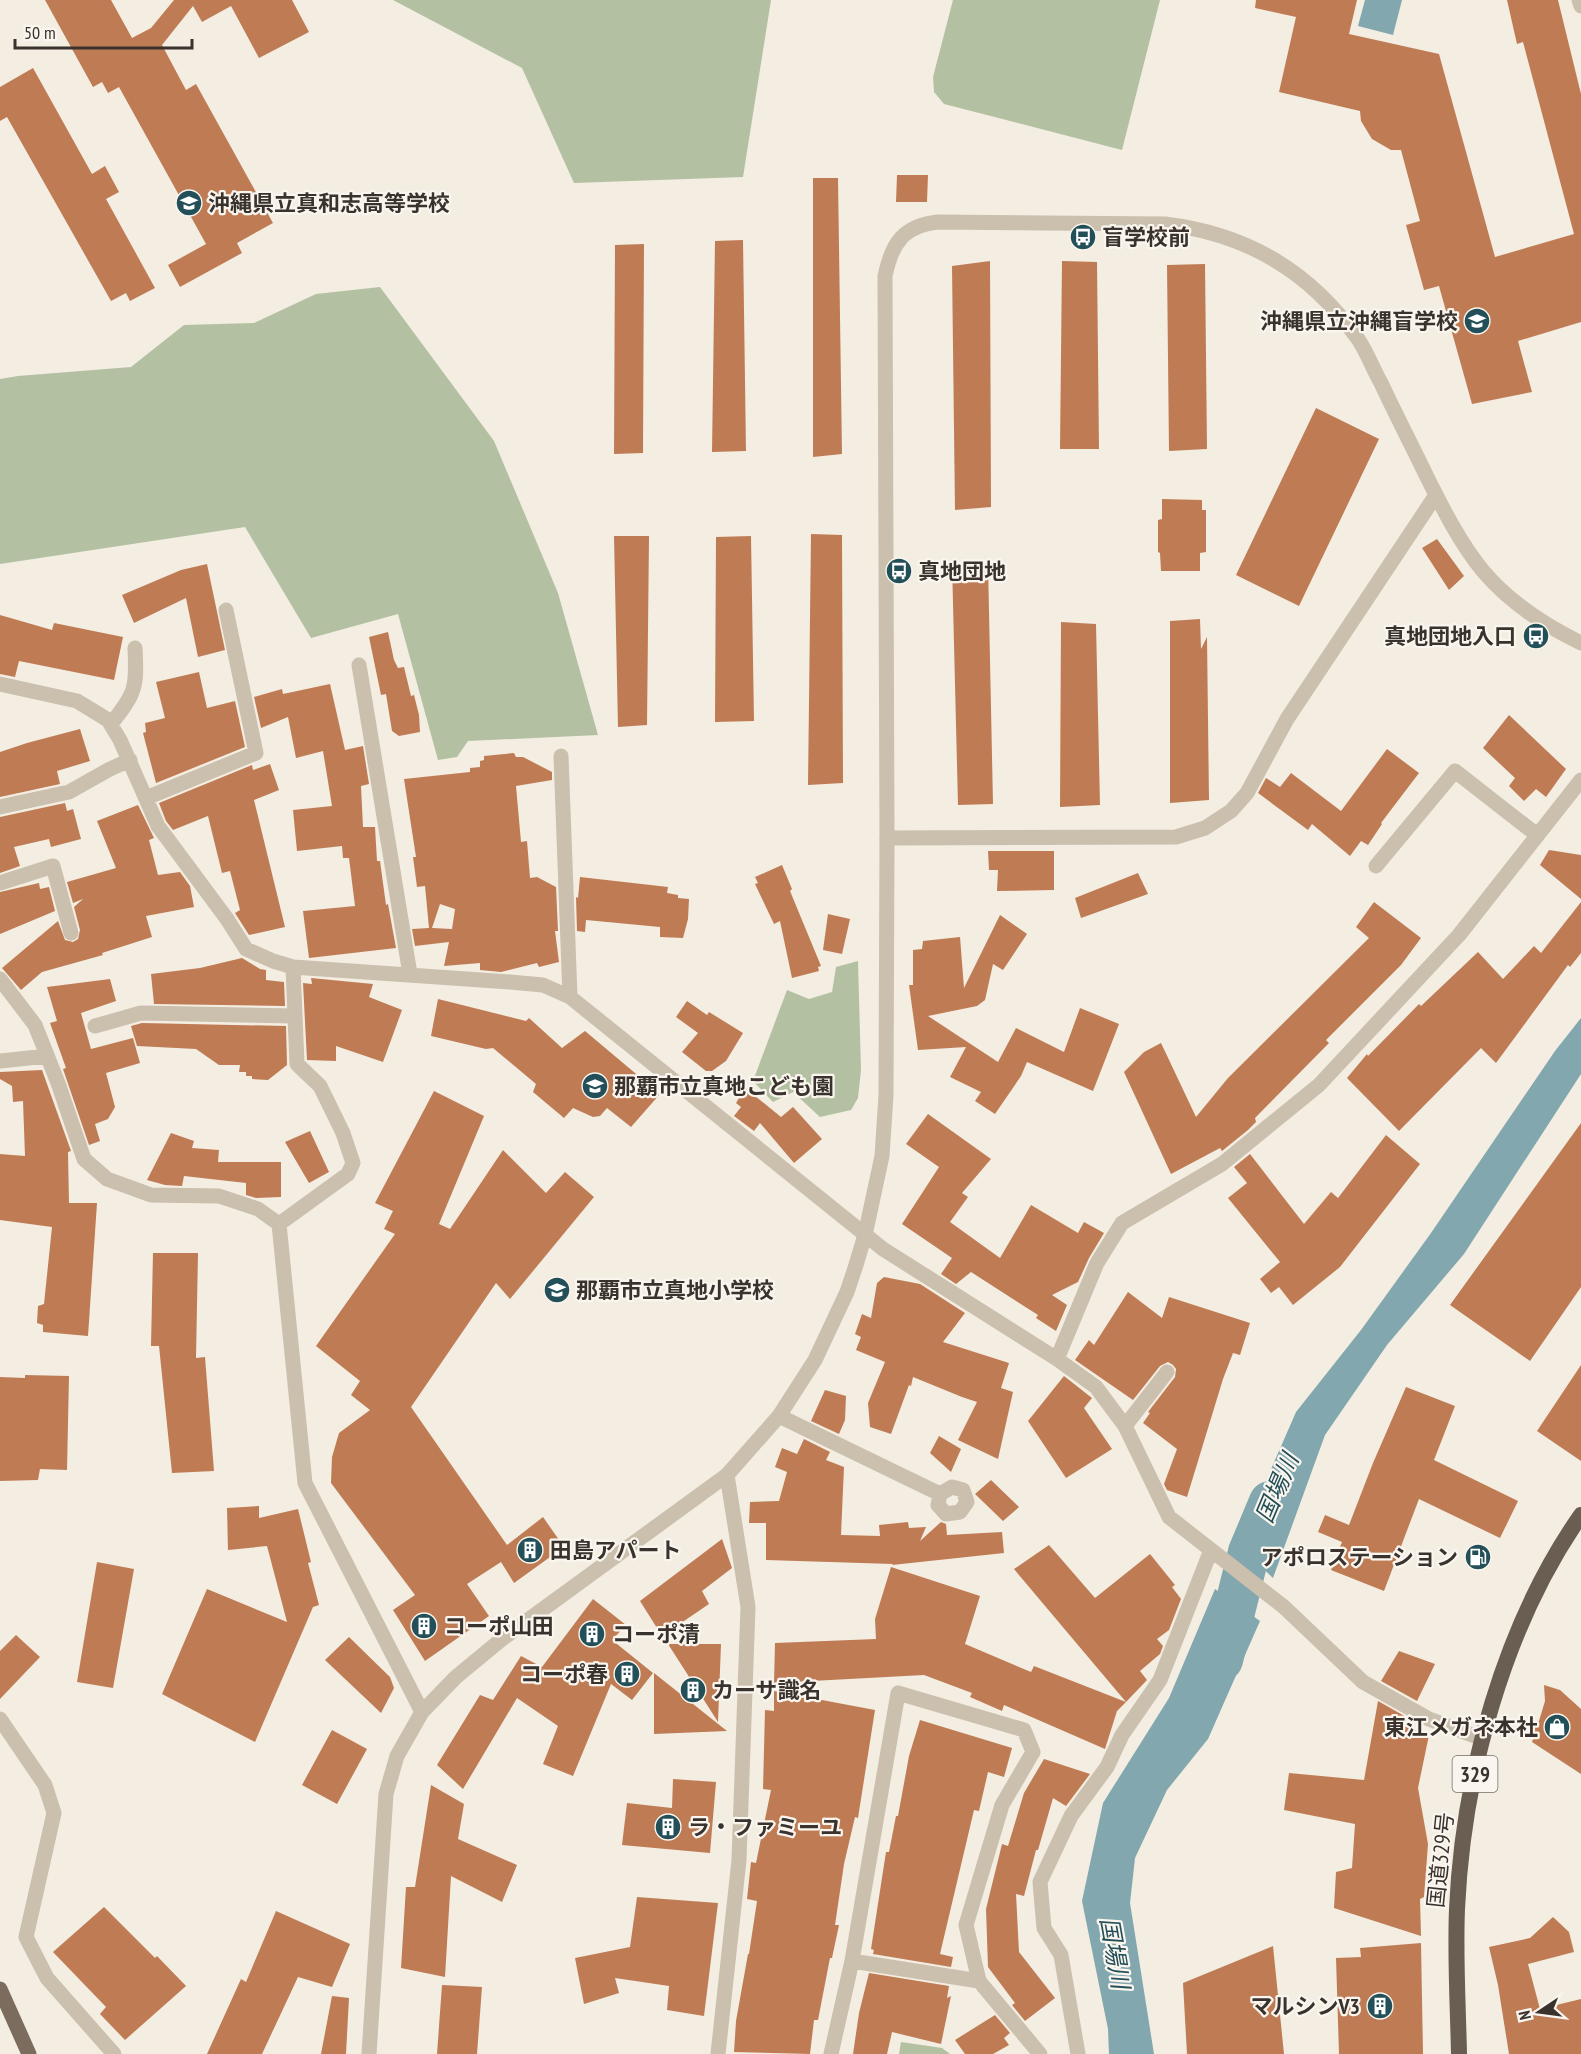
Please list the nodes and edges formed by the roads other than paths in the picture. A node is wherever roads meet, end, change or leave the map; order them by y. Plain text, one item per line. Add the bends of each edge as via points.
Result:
1 (1580, 0) edge
2 (1581, 6) edge
3 (1436, 495) junction
4 (226, 610) dead end
5 (1581, 643) edge
6 (135, 648) dead end
7 (359, 665) dead end
8 (0, 684) edge
9 (111, 724) junction
10 (561, 756) dead end
11 (130, 760) junction
12 (1581, 780) edge
13 (146, 798) junction
14 (0, 807) edge
15 (1537, 835) junction
16 (887, 838) junction
17 (1376, 866) dead end
18 (0, 883) edge
19 (71, 933) dead end
20 (293, 967) junction
21 (411, 974) junction
22 (0, 979) edge
23 (570, 997) junction
24 (294, 1016) junction
25 (95, 1026) dead end
26 (47, 1056) junction
27 (0, 1061) edge
28 (279, 1224) junction
29 (866, 1235) junction
30 (1057, 1359) junction
31 (1167, 1372) dead end
32 (779, 1416) junction
33 (1125, 1426) junction
34 (727, 1475) junction
35 (940, 1494) dead end
36 (1581, 1515) edge
37 (1211, 1550) junction
38 (422, 1712) junction
39 (0, 1719) edge
40 (1483, 1739) junction
41 (852, 1961) junction
42 (979, 1981) junction
43 (0, 1989) edge
44 (29, 2054) edge
45 (114, 2054) edge
46 (369, 2054) edge
47 (718, 2054) edge
48 (831, 2054) edge
49 (1040, 2054) edge
50 (1078, 2054) edge
51 (1459, 2054) edge

1 - 2 street
3 - 5 street via 1468,551 1490,578 1528,613
3 - 16 street via 1287,719 1247,793 1231,811 1205,828 1176,837
3 - 16 street via 1359,340 1319,294 1286,266 1251,246 1192,227 1165,224 964,222 912,228 896,245 885,276
4 - 13 street via 255,753
6 - 9 street via 137,681 127,705
7 - 21 street
8 - 9 street via 77,701
9 - 11 street
10 - 23 street
11 - 13 street
11 - 14 street via 69,792
12 - 15 street
13 - 20 street via 158,826 246,949
15 - 17 street via 1455,771
15 - 30 street via 1459,934 1319,1085 1222,1164 1122,1223 1097,1263
16 - 29 street via 886,1095 882,1156
18 - 19 street via 53,866
20 - 21 street
20 - 24 street
21 - 23 street via 543,985
22 - 26 street via 35,1025
23 - 29 street
24 - 25 street via 141,1013
24 - 28 street via 297,1064 320,1086 353,1163 348,1174
26 - 27 street
26 - 28 street via 84,1159 107,1179 151,1195 219,1196 258,1209
28 - 38 street via 305,1483
29 - 30 street
29 - 32 street via 847,1292 815,1360
30 - 33 street via 1096,1387
31 - 33 street
32 - 34 street
32 - 35 street
33 - 37 street via 1169,1517
34 - 38 street via 502,1639
34 - 47 street via 748,1607 739,1860
36 - 40 highway, 国道329号 / 329 via 1565,1537 1521,1625
37 - 40 street via 1284,1607 1363,1682 1429,1719
37 - 50 street via 1160,1680 1122,1735 1107,1767 1071,1816 1040,1882 1044,1928 1061,1955
38 - 46 street via 397,1756 386,1794
39 - 45 street via 45,1785 54,1813 27,1937 47,1978
40 - 51 highway, 国道329号 / 329 via 1463,1838 1458,1890
41 - 42 street
41 - 42 street via 898,1693 1024,1730 1033,1752 1002,1805 966,1925
41 - 48 street
42 - 49 street
43 - 44 main road

